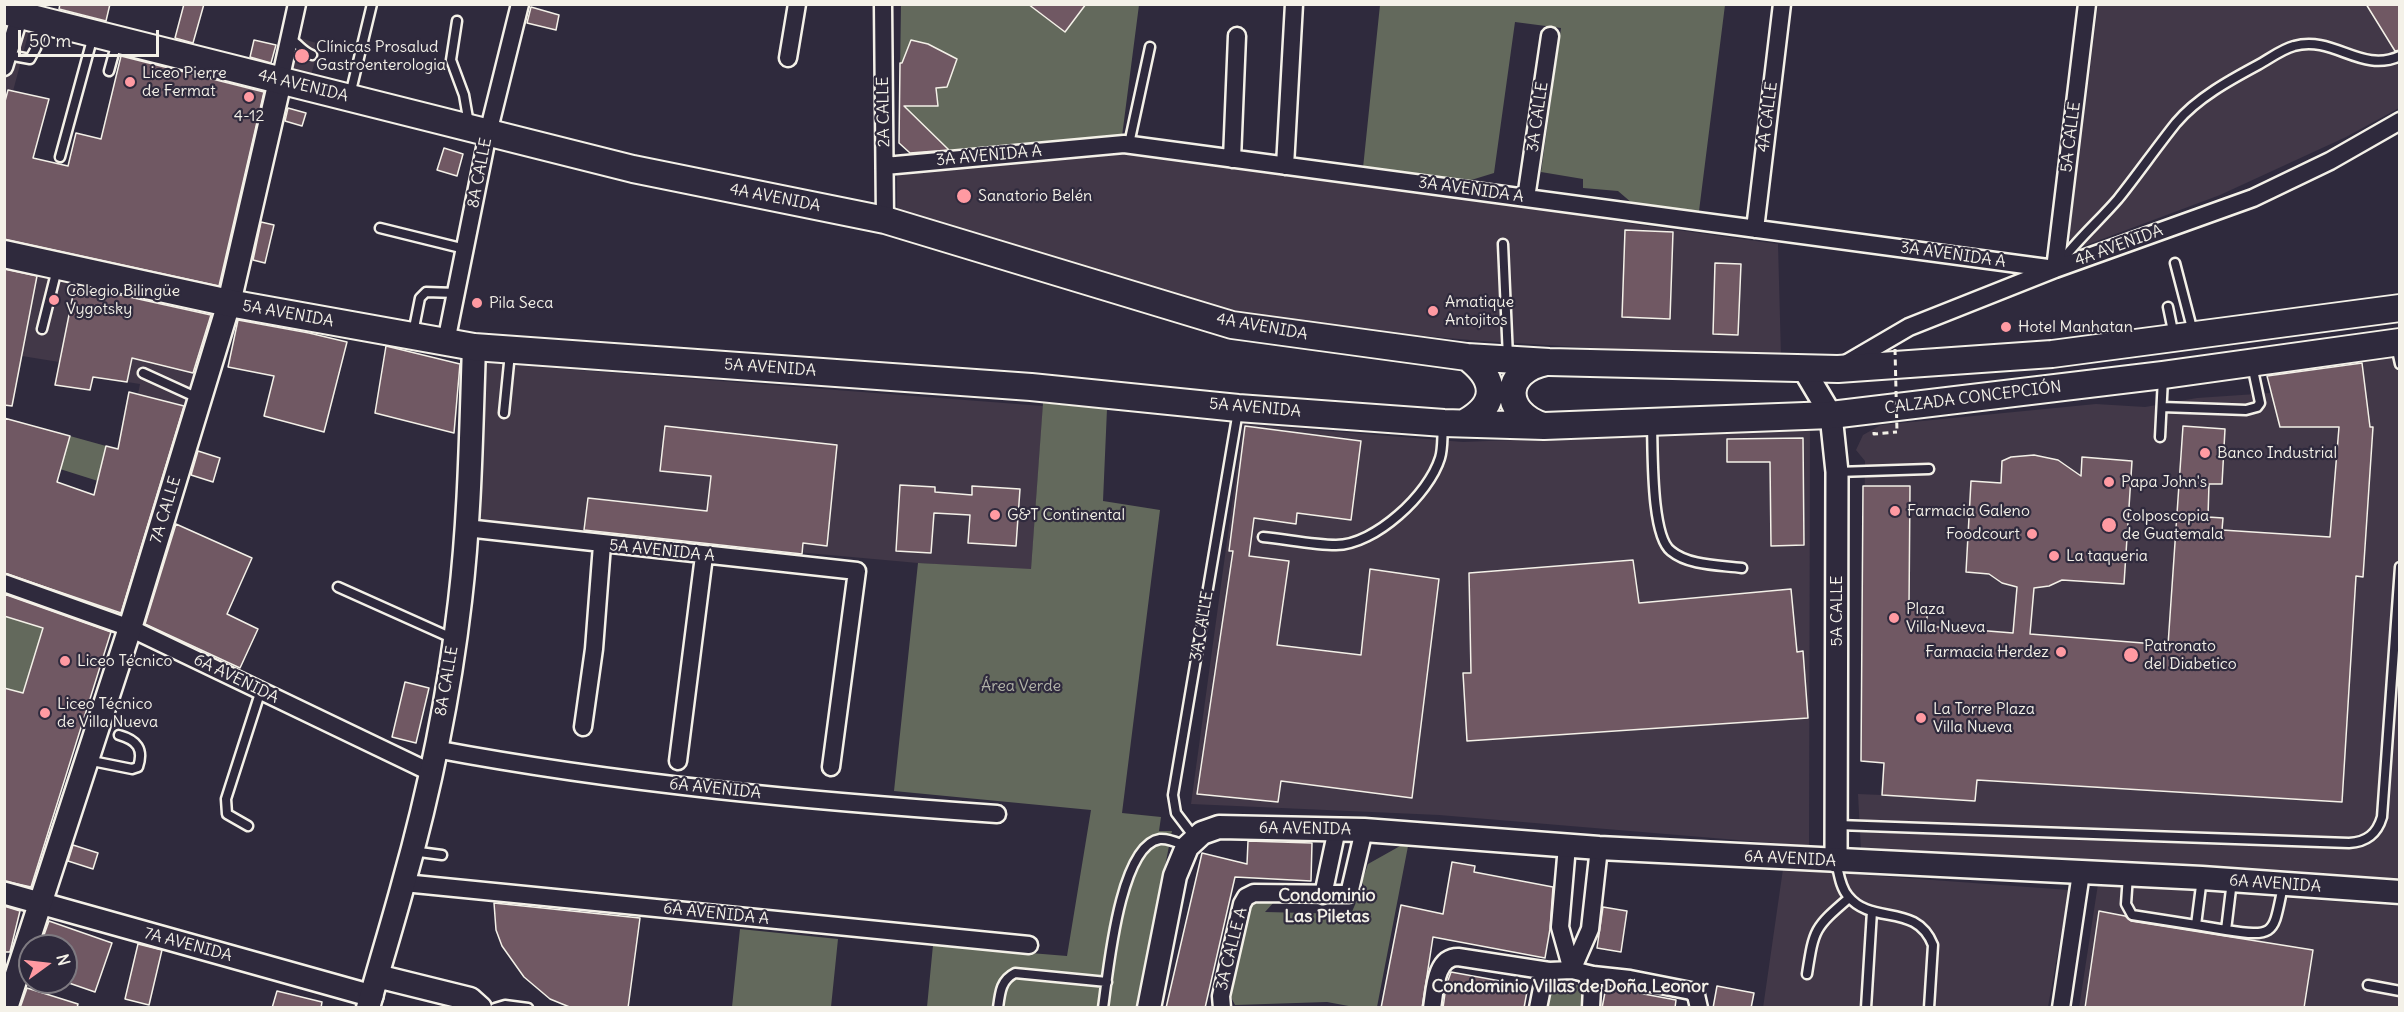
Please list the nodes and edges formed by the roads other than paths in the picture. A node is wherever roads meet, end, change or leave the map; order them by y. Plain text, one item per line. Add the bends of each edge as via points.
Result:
1 (297, 4) edge
2 (372, 4) edge
3 (520, 4) edge
4 (797, 4) edge
5 (883, 4) edge
6 (1294, 4) edge
7 (1782, 4) edge
8 (2086, 4) edge
9 (23, 12) edge
10 (457, 21) dead end
11 (106, 36) junction
12 (1237, 36) dead end
13 (1550, 36) dead end
14 (290, 39) junction
15 (1150, 47) dead end
16 (312, 55) dead end
17 (2400, 56) edge
18 (788, 58) dead end
19 (6, 63) edge
20 (110, 71) dead end
21 (280, 81) junction
22 (350, 98) junction
23 (2400, 121) edge
24 (479, 130) junction
25 (1129, 144) junction
26 (60, 157) dead end
27 (1232, 159) junction
28 (885, 166) junction
29 (1285, 166) junction
30 (1526, 198) junction
31 (885, 220) junction
32 (380, 228) dead end
33 (1755, 229) junction
34 (1503, 244) dead end
35 (465, 249) junction
36 (4, 254) edge
37 (2175, 263) dead end
38 (57, 266) junction
39 (2055, 269) junction
40 (456, 293) junction
41 (229, 303) junction
42 (2168, 307) dead end
43 (2400, 308) edge
44 (42, 329) dead end
45 (413, 336) junction
46 (2184, 337) junction
47 (446, 342) junction
48 (474, 347) junction
49 (2398, 349) edge
50 (510, 350) junction
51 (1467, 357) junction
52 (1508, 360) junction
53 (1549, 362) junction
54 (2252, 363) junction
55 (1803, 368) junction
56 (1838, 369) junction
57 (143, 373) dead end
58 (2163, 375) junction
59 (200, 400) junction
60 (2162, 407) junction
61 (1238, 408) junction
62 (504, 413) dead end
63 (1831, 415) junction
64 (1652, 422) junction
65 (1455, 423) junction
66 (1544, 426) junction
67 (2160, 438) dead end
68 (1929, 469) dead end
69 (1837, 472) junction
70 (466, 528) junction
71 (1263, 537) dead end
72 (602, 545) junction
73 (704, 556) junction
74 (2400, 567) edge
75 (1742, 568) dead end
76 (4, 583) edge
77 (338, 587) dead end
78 (130, 628) junction
79 (454, 639) junction
80 (261, 690) junction
81 (583, 727) dead end
82 (118, 735) dead end
83 (435, 749) junction
84 (87, 760) junction
85 (678, 761) dead end
86 (831, 767) dead end
87 (430, 772) junction
88 (997, 814) dead end
89 (1837, 825) junction
90 (248, 826) dead end
91 (1337, 829) junction
92 (1364, 830) junction
93 (1191, 842) junction
94 (1567, 846) junction
95 (1599, 848) junction
96 (412, 851) junction
97 (442, 855) dead end
98 (1836, 861) junction
99 (2081, 873) junction
100 (2128, 874) junction
101 (2202, 878) junction
102 (2232, 881) junction
103 (404, 883) junction
104 (2284, 885) junction
105 (2400, 892) edge
106 (4, 894) edge
107 (1323, 895) junction
108 (1849, 898) junction
109 (39, 904) junction
110 (1872, 911) junction
111 (2196, 925) junction
112 (2226, 930) junction
113 (1029, 945) dead end
114 (1549, 971) junction
115 (1578, 972) junction
116 (1807, 974) dead end
117 (1107, 982) junction
118 (2368, 985) dead end
119 (2400, 991) edge
120 (372, 993) edge
121 (1698, 1003) edge
122 (6, 1008) edge
123 (480, 1008) edge
124 (495, 1008) edge
125 (528, 1008) edge
126 (998, 1008) edge
127 (1103, 1008) edge
128 (1149, 1008) edge
129 (1222, 1008) edge
130 (1432, 1008) edge
131 (1538, 1008) edge
132 (1591, 1008) edge
133 (1866, 1008) edge
134 (1929, 1008) edge
135 (2061, 1008) edge

1 - 14 street, 7A CALLE
2 - 22 lane
3 - 24 street, 8A CALLE
4 - 18 street
5 - 28 street, 2A CALLE
6 - 29 street
7 - 33 street, 4A CALLE
8 - 39 street, 5A CALLE
9 - 11 main road, 4A AVENIDA
9 - 19 street
9 - 19 lane via 33,56
10 - 24 lane via 451,60
11 - 20 lane
11 - 21 main road, 4A AVENIDA
11 - 26 lane
12 - 27 street
13 - 30 street, 3A CALLE
14 - 16 lane
14 - 21 street, 7A CALLE
15 - 25 lane
17 - 39 lane via 2377,62 2311,43 2293,46 2229,80 2177,122 2116,201 2073,244
21 - 22 main road, 4A AVENIDA
21 - 41 main road, 7A CALLE
22 - 24 main road, 4A AVENIDA
23 - 39 street, 4A AVENIDA via 2253,198
24 - 31 main road, 4A AVENIDA via 633,169
24 - 35 street, 8A CALLE
25 - 27 street, 3A AVENIDA A
25 - 28 street, 3A AVENIDA A
27 - 29 street, 3A AVENIDA A
28 - 31 street, 2A CALLE
29 - 30 street, 3A AVENIDA A
30 - 33 street, 3A AVENIDA A
31 - 51 main road, 4A AVENIDA via 1232,325
32 - 35 lane
33 - 39 street, 3A AVENIDA A
34 - 52 lane
35 - 40 street, 8A CALLE
36 - 38 main road, 5A AVENIDA
37 - 46 lane
38 - 41 main road, 5A AVENIDA
38 - 44 lane
39 - 56 street, 4A AVENIDA via 1909,327
40 - 45 lane via 426,292 420,298
40 - 47 street, 8A CALLE
41 - 45 main road, 5A AVENIDA
41 - 59 main road, 7A CALLE
42 - 46 lane
43 - 46 main road, CALZADA CONCEPCIÓN
45 - 47 main road, 5A AVENIDA
46 - 56 main road, CALZADA CONCEPCIÓN via 2052,354
47 - 48 main road, 5A AVENIDA
48 - 50 main road, 5A AVENIDA
48 - 70 main road, 8A CALLE
49 - 54 main road, CALZADA CONCEPCIÓN
50 - 61 main road, 5A AVENIDA via 1031,387
50 - 62 lane
51 - 52 main road, 4A AVENIDA
51 - 65 main road via 1486,376 1490,394 1482,411
52 - 53 main road, 4A AVENIDA
53 - 55 main road, CALZADA CONCEPCIÓN
53 - 66 main road via 1524,370 1513,387 1513,397 1522,415
54 - 58 main road, CALZADA CONCEPCIÓN
54 - 60 lane via 2260,405 2246,410
55 - 56 main road, CALZADA CONCEPCIÓN
55 - 63 street, 5A CALLE
57 - 59 lane
58 - 60 lane
58 - 63 main road, CALZADA CONCEPCIÓN
59 - 78 main road, 7A CALLE
60 - 67 lane
61 - 65 main road, 5A AVENIDA
61 - 93 lane, 3A CALLE via 1173,795 1176,813
63 - 64 main road, CALZADA CONCEPCIÓN
63 - 69 street, 5A CALLE
64 - 66 main road, CALZADA CONCEPCIÓN
64 - 75 lane via 1663,543 1688,560
65 - 66 main road, 5A AVENIDA
65 - 71 lane via 1430,480 1409,504 1367,538 1336,545
68 - 69 lane
69 - 89 street, 5A CALLE
70 - 72 street, 5A AVENIDA A
70 - 79 main road, 8A CALLE
72 - 73 street, 5A AVENIDA A
72 - 81 street
73 - 85 street
73 - 86 street, 5A AVENIDA A via 857,571
74 - 89 lane via 2382,818 2373,835 2362,841
76 - 78 street, 6A AVENIDA
77 - 79 lane
78 - 80 street, 6A AVENIDA
78 - 84 main road, 7A CALLE
79 - 83 main road, 8A CALLE
80 - 87 street, 6A AVENIDA
80 - 90 lane via 226,799 227,814
82 - 84 lane via 132,740 141,749 138,767
83 - 87 main road, 8A CALLE
83 - 88 street, 6A AVENIDA via 643,781 829,802
84 - 109 main road, 7A CALLE
87 - 96 main road, 8A CALLE
89 - 98 street, 5A CALLE
91 - 92 main road, 6A AVENIDA
91 - 93 main road, 6A AVENIDA via 1219,827
91 - 107 street
92 - 94 main road, 6A AVENIDA
92 - 107 street via 1348,894
93 - 117 lane via 1161,839 1140,854 1117,912
93 - 128 main road via 1175,876
94 - 95 main road, 6A AVENIDA
94 - 115 street via 1560,927
95 - 98 main road, 6A AVENIDA
95 - 115 street via 1590,929
96 - 97 lane
96 - 103 main road, 8A CALLE
98 - 99 main road, 6A AVENIDA
98 - 108 lane
99 - 100 main road, 6A AVENIDA
99 - 135 street
100 - 101 main road, 6A AVENIDA
100 - 111 lane via 2126,904 2132,915
101 - 102 main road, 6A AVENIDA
101 - 111 lane
102 - 104 main road, 6A AVENIDA
102 - 112 lane
103 - 113 street, 6A AVENIDA A
103 - 120 main road, 8A CALLE
104 - 105 main road, 6A AVENIDA
104 - 112 lane via 2272,929 2263,934
106 - 109 street, 7A AVENIDA
107 - 129 street, 3A CALLE A via 1251,894 1244,901 1221,996
108 - 110 lane
108 - 116 lane via 1818,926
109 - 120 street, 7A AVENIDA
109 - 122 main road, 7A CALLE
110 - 133 lane
110 - 134 lane via 1914,921 1929,937 1933,945
111 - 112 lane
114 - 115 street
114 - 130 street via 1458,957 1446,959 1438,975
114 - 131 street
115 - 121 street via 1686,990 1693,992
115 - 132 street via 1593,987
117 - 126 lane via 1015,973 1006,977
117 - 127 lane
118 - 119 lane
120 - 123 main road, 7A AVENIDA via 470,999
124 - 125 lane

